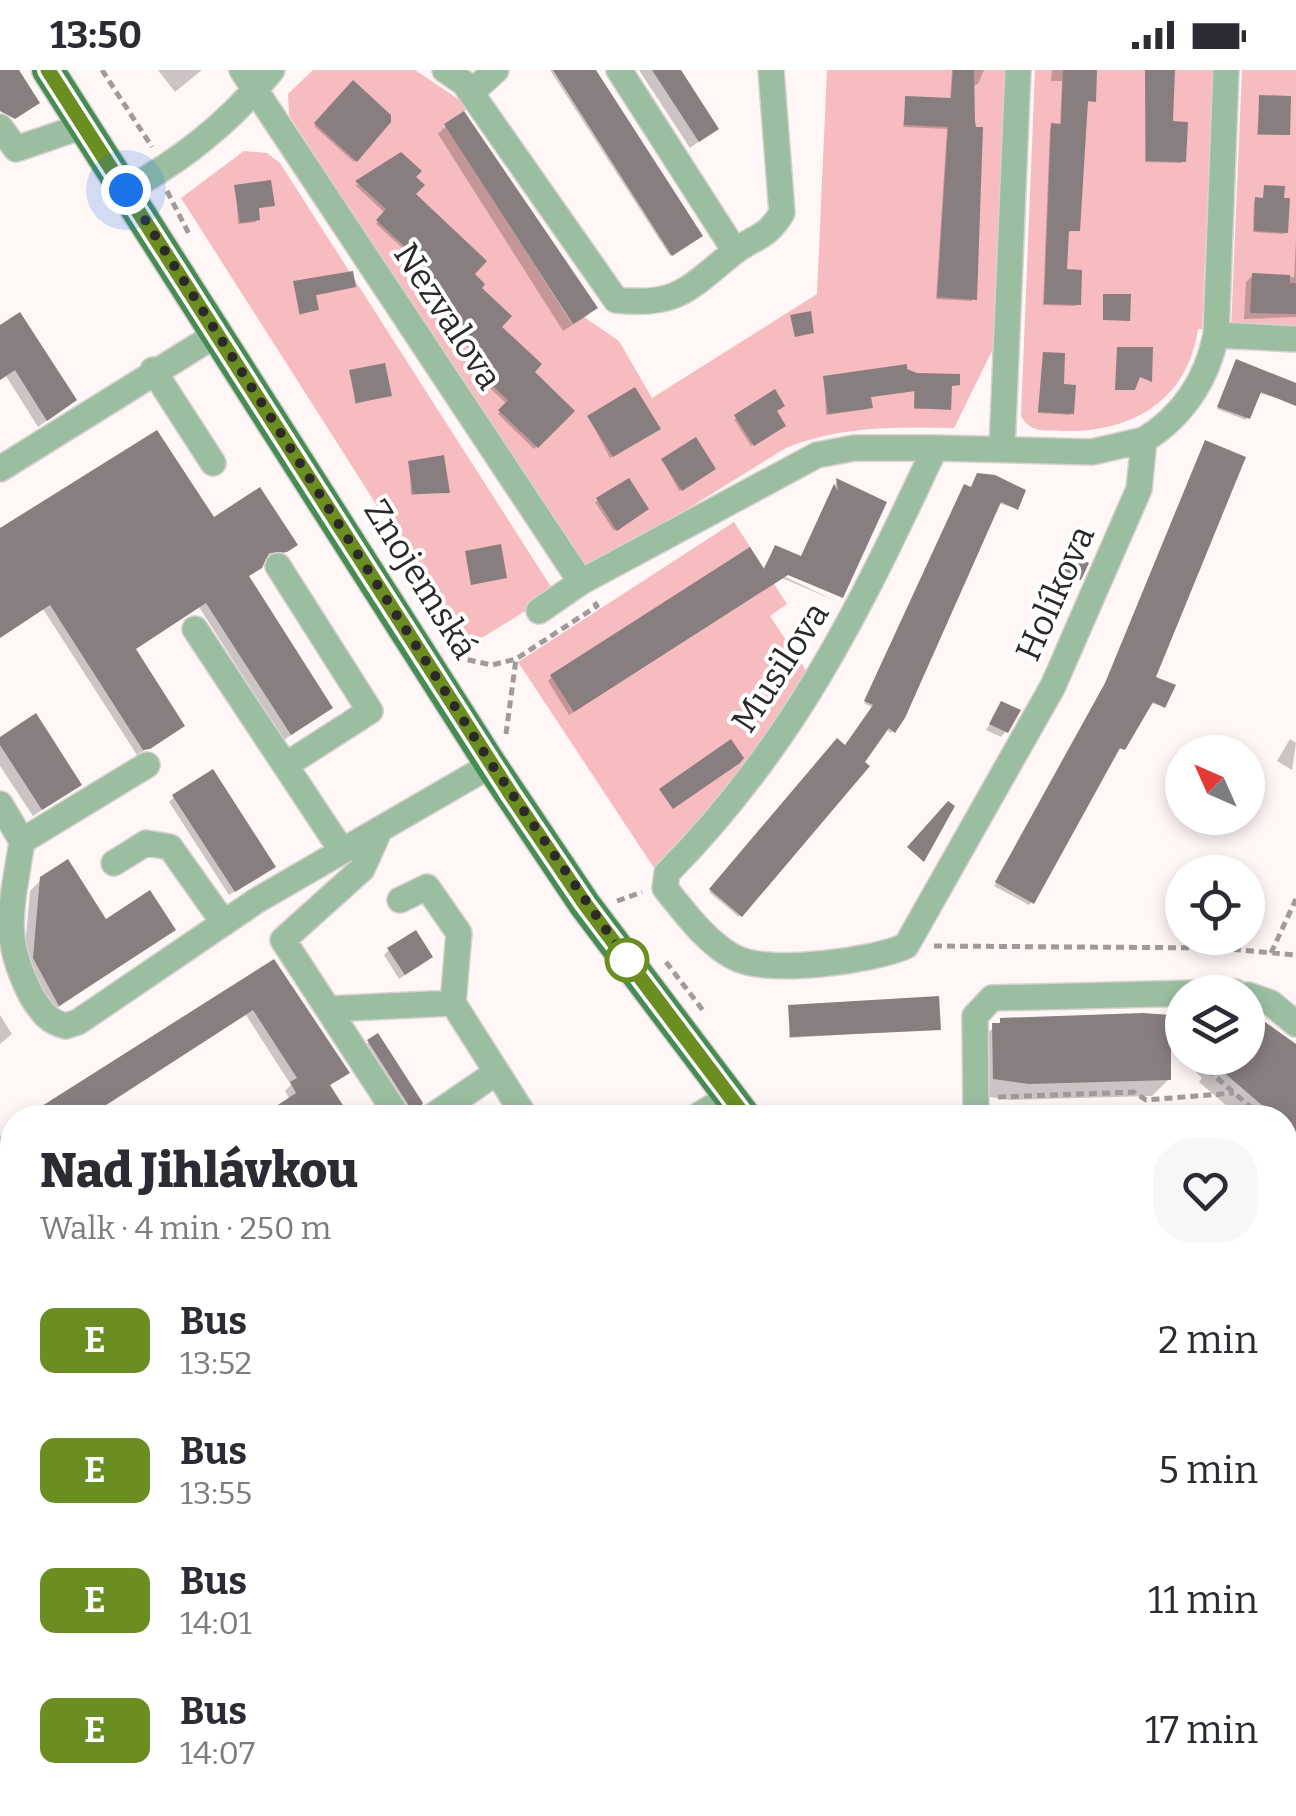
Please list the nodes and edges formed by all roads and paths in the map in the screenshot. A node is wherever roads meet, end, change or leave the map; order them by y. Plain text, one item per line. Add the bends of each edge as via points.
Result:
1 (48, 70) edge
2 (102, 70) edge
3 (445, 70) edge
4 (496, 70) edge
5 (619, 70) edge
6 (771, 70) edge
7 (1018, 70) edge
8 (1226, 70) edge
9 (257, 76) edge
10 (471, 93) junction
11 (86, 126) junction
12 (0, 127) edge
13 (8, 154) edge
14 (162, 171) junction
15 (126, 190) junction
16 (197, 247) dead end
17 (735, 251) junction
18 (217, 334) junction
19 (1216, 335) junction
20 (1296, 339) edge
21 (152, 370) junction
22 (1144, 440) junction
23 (935, 448) junction
24 (1002, 449) junction
25 (212, 463) dead end
26 (0, 470) edge
27 (278, 566) dead end
28 (581, 582) junction
29 (539, 611) dead end
30 (195, 629) dead end
31 (449, 647) dead end
32 (516, 660) dead end
33 (466, 672) dead end
34 (496, 718) dead end
35 (506, 734) junction
36 (502, 754) junction
37 (147, 765) dead end
38 (286, 765) junction
39 (0, 804) edge
40 (380, 829) junction
41 (13, 837) edge
42 (342, 851) junction
43 (114, 863) dead end
44 (607, 886) dead end
45 (1296, 899) edge
46 (400, 900) dead end
47 (625, 911) dead end
48 (224, 923) junction
49 (3, 945) edge
50 (906, 946) junction
51 (657, 950) dead end
52 (1271, 953) junction
53 (1296, 955) edge
54 (1165, 993) edge
55 (1265, 1001) edge
56 (453, 1003) junction
57 (328, 1009) junction
58 (712, 1024) dead end
59 (1296, 1024) edge
60 (497, 1072) junction
61 (1214, 1075) edge
62 (1234, 1093) junction
63 (391, 1105) edge
64 (449, 1105) edge
65 (518, 1105) edge
66 (736, 1105) edge
67 (976, 1105) edge
68 (997, 1105) edge
69 (1247, 1105) edge

1 - 11 main road, Znojemská
2 - 14 path via 151,142
3 - 10 street
4 - 10 street
5 - 17 street
6 - 17 street via 782,214 770,233
7 - 24 street
8 - 19 street
9 - 14 street via 217,129
9 - 28 street, Nezvalova
10 - 17 street via 616,300 646,304 682,296
11 - 13 street
11 - 15 main road, Znojemská
12 - 13 street
14 - 15 street
14 - 16 path via 169,201
15 - 18 main road, Znojemská
18 - 21 street
18 - 36 main road, Znojemská
19 - 20 street
19 - 22 street via 1200,382 1182,409
21 - 25 street
21 - 26 street
22 - 24 street via 1092,452
22 - 50 street, Holíkova via 1138,489 1053,686
23 - 24 street
23 - 28 street via 817,454
23 - 50 street, Musilova via 820,679 792,723 667,873 665,888 722,950 762,964 880,958
27 - 38 street via 370,711
28 - 29 street
30 - 38 street
31 - 33 path
32 - 35 path
34 - 35 path
35 - 36 path
36 - 40 street
36 - 66 main road, Znojemská via 585,904
37 - 41 street
38 - 42 street
39 - 41 street
40 - 42 street
40 - 57 street via 362,870 283,940
41 - 49 street
42 - 48 street
43 - 48 street via 146,844 170,847
44 - 47 path
45 - 52 path
46 - 56 street via 426,887 459,932
48 - 49 street via 66,1026 45,1016
50 - 52 path
51 - 58 path
52 - 53 path
54 - 67 street via 992,998 975,1016
55 - 59 street
56 - 57 street
56 - 60 street
57 - 63 street
60 - 64 street
60 - 65 street
61 - 62 path
62 - 68 path via 1146,1100 1134,1092
62 - 69 path

